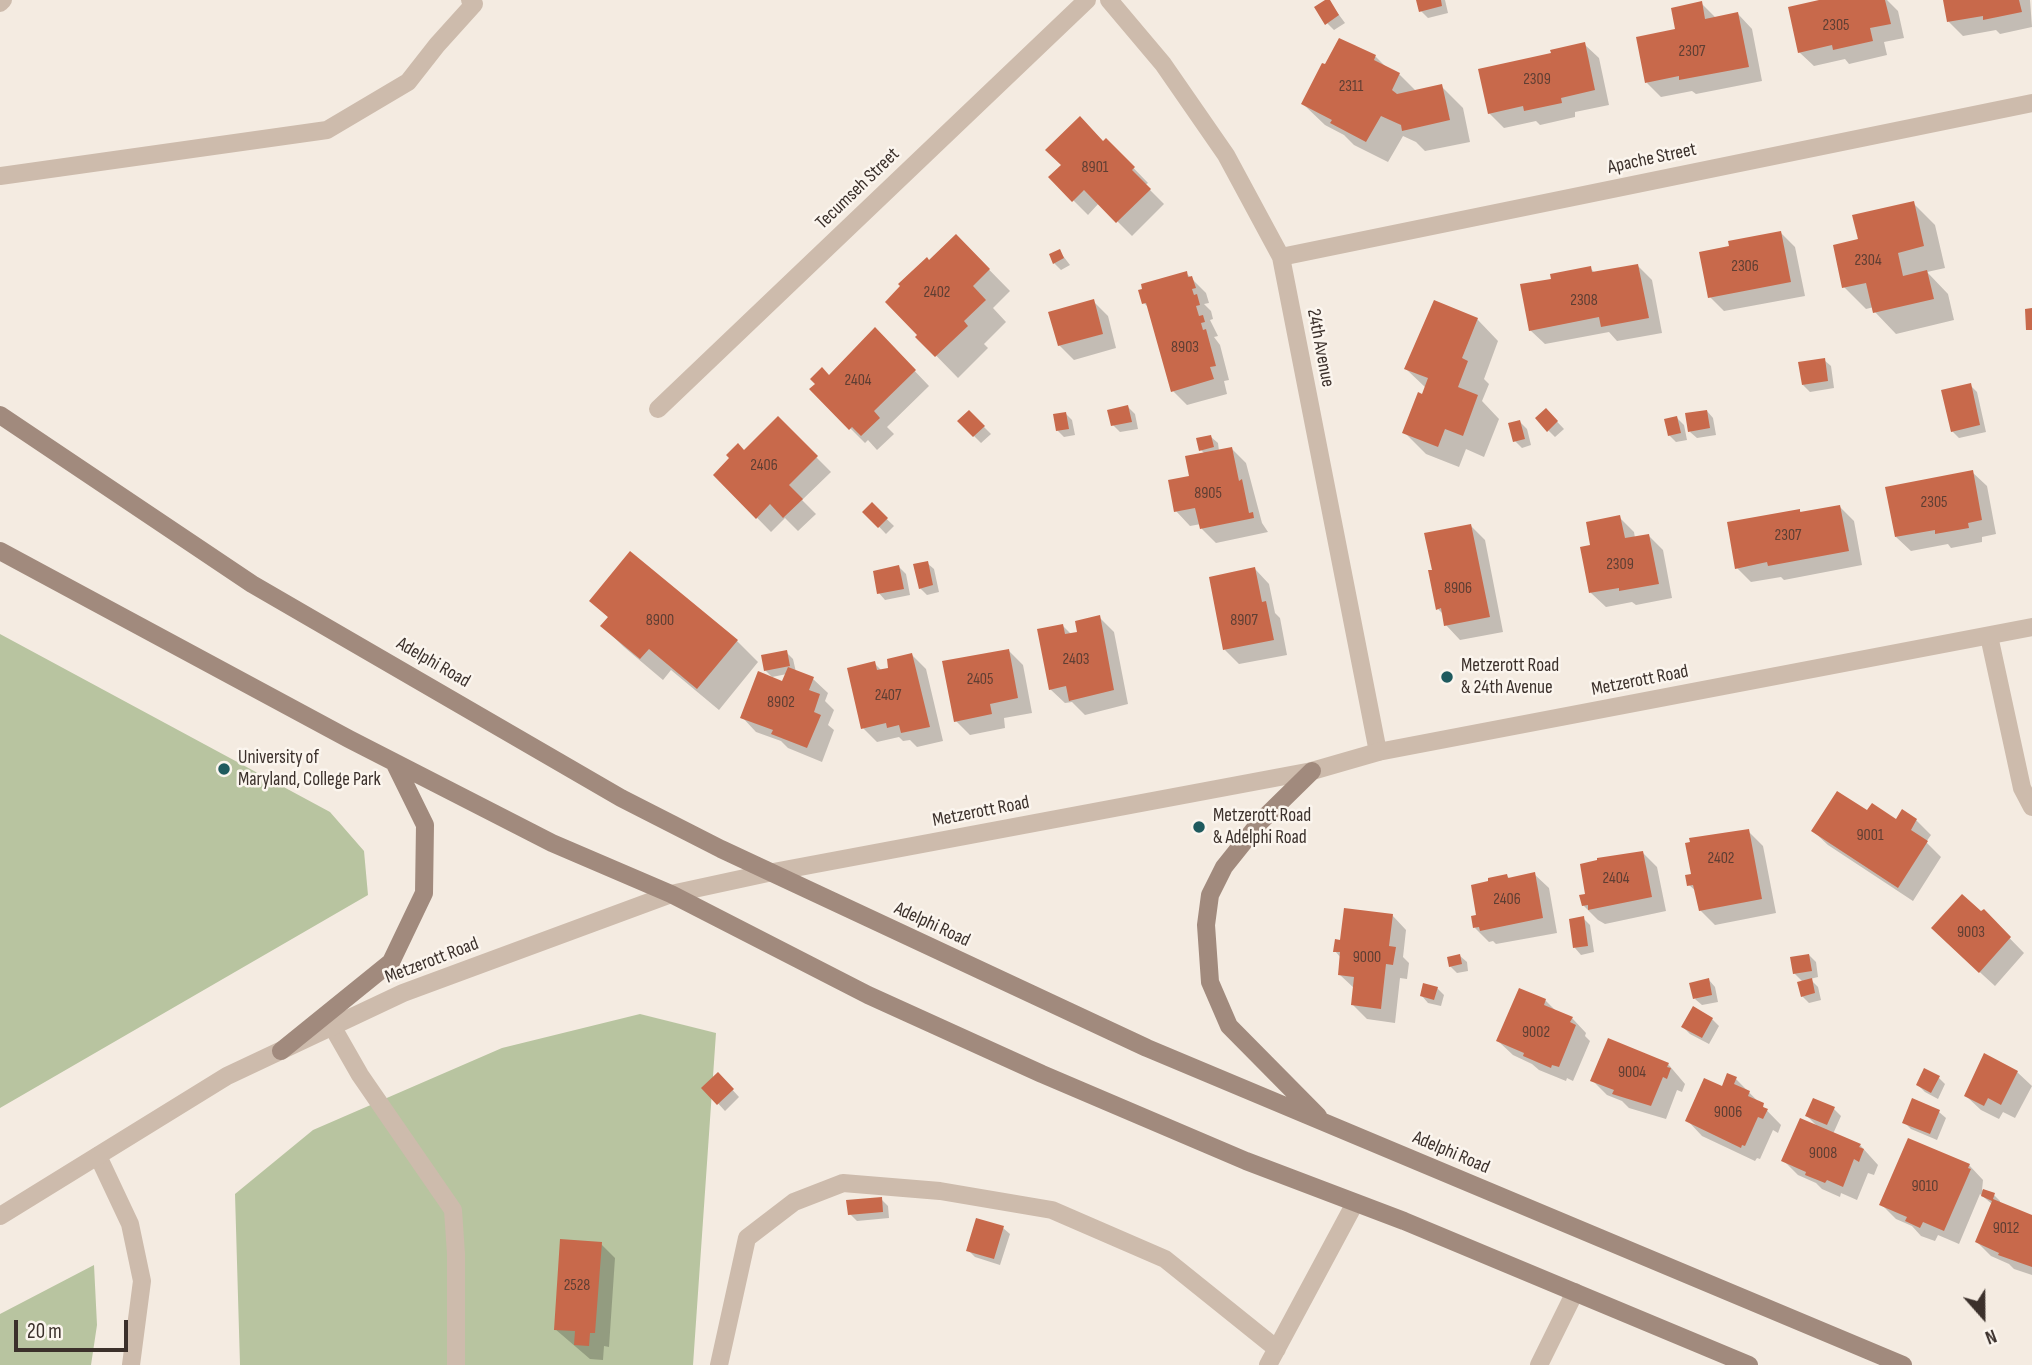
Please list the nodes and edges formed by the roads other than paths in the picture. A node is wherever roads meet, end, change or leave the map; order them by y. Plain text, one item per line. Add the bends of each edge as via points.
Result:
1 (470, 0) edge
2 (1087, 0) edge
3 (1109, 0) edge
4 (2032, 103) edge
5 (0, 176) edge
6 (1281, 257) junction
7 (658, 409) dead end
8 (0, 415) edge
9 (0, 551) edge
10 (2032, 627) edge
11 (1989, 636) junction
12 (1378, 752) junction
13 (394, 762) junction
14 (1312, 771) junction
15 (2032, 807) edge
16 (768, 873) junction
17 (671, 894) junction
18 (332, 1026) junction
19 (282, 1051) junction
20 (1325, 1123) junction
21 (98, 1156) junction
22 (1355, 1203) junction
23 (0, 1216) edge
24 (1574, 1292) junction
25 (1273, 1357) edge
26 (131, 1365) edge
27 (456, 1365) edge
28 (719, 1365) edge
29 (1539, 1365) edge
30 (1749, 1365) edge
31 (1903, 1365) edge

1 - 5 street via 474,4 408,82 327,130
2 - 7 street, Tecumseh Street
3 - 6 street, 24th Avenue via 1163,64 1226,155
4 - 6 street, Apache Street
6 - 12 street, 24th Avenue
8 - 16 main road, Adelphi Road via 252,584 621,798
9 - 13 main road
10 - 11 street, Metzerott Road
11 - 12 street, Metzerott Road
11 - 15 street via 2022,788
12 - 14 street, Metzerott Road
13 - 17 main road via 552,844
13 - 19 main road via 425,825 424,893 391,962
14 - 16 street, Metzerott Road
14 - 20 main road via 1260,822 1224,867 1210,895 1206,925 1210,982 1229,1026
16 - 17 street, Metzerott Road
16 - 20 main road, Adelphi Road via 1147,1048
17 - 18 street, Metzerott Road via 403,993
17 - 22 main road via 868,995 1042,1074
18 - 19 street, Metzerott Road
18 - 27 street via 360,1075 453,1210
19 - 21 street, Metzerott Road via 227,1076
20 - 31 main road, Adelphi Road
21 - 23 street, Metzerott Road
21 - 26 street via 130,1224 142,1281
22 - 24 main road
22 - 25 street
24 - 29 street
24 - 30 main road
25 - 28 street via 1165,1259 1052,1210 940,1191 843,1183 794,1202 747,1238

